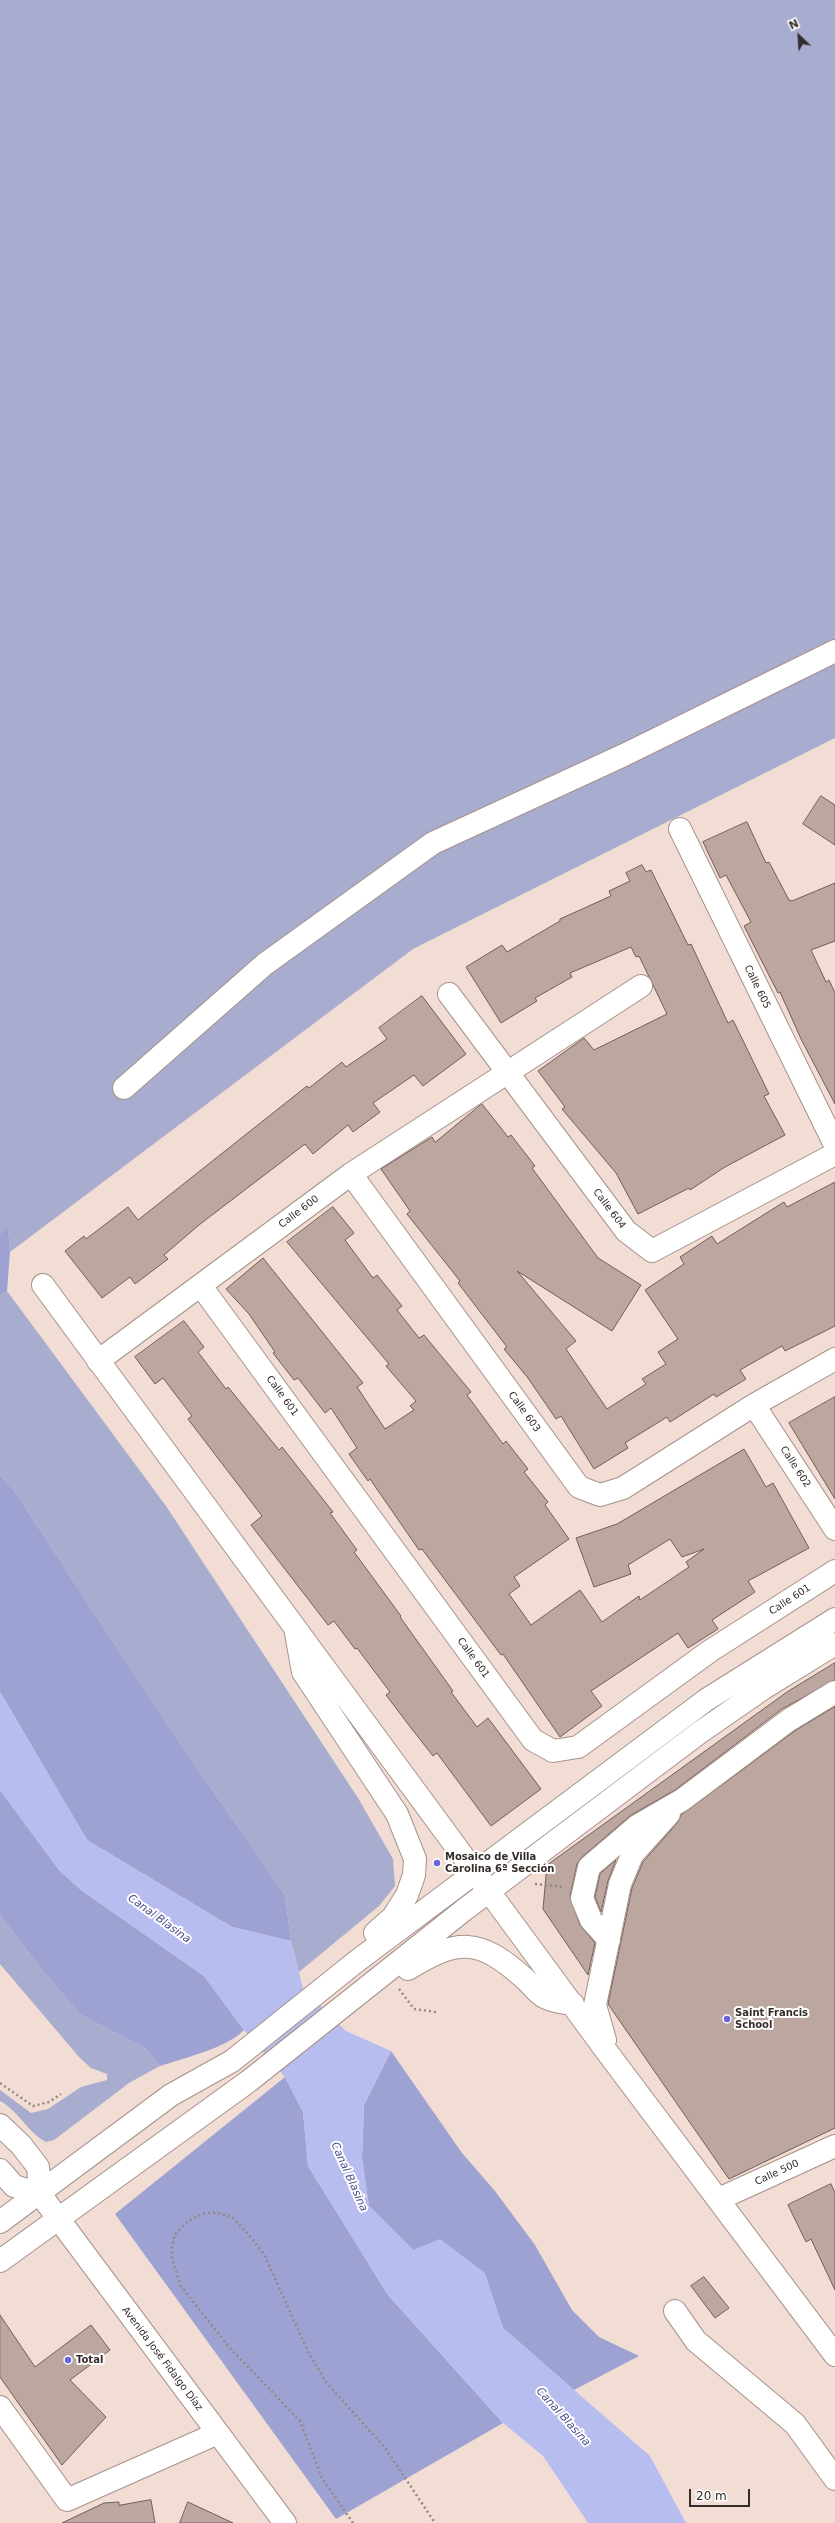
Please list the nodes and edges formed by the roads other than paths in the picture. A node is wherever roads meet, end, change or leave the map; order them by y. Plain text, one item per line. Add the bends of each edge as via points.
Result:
1 (835, 651) edge
2 (680, 829) dead end
3 (642, 986) dead end
4 (449, 994) dead end
5 (506, 1072) junction
6 (124, 1088) dead end
7 (835, 1145) edge
8 (835, 1154) edge
9 (351, 1174) junction
10 (43, 1285) dead end
11 (201, 1286) junction
12 (835, 1359) edge
13 (98, 1360) junction
14 (754, 1405) junction
15 (835, 1529) edge
16 (835, 1571) edge
17 (835, 1619) edge
18 (296, 1630) junction
19 (835, 1644) edge
20 (835, 1692) edge
21 (682, 1800) junction
22 (476, 1872) junction
23 (490, 1891) junction
24 (609, 1940) junction
25 (357, 1961) junction
26 (372, 1983) junction
27 (573, 2004) junction
28 (610, 2056) junction
29 (0, 2125) edge
30 (835, 2146) edge
31 (0, 2170) edge
32 (40, 2194) junction
33 (719, 2199) junction
34 (58, 2220) junction
35 (0, 2222) edge
36 (0, 2261) edge
37 (675, 2311) dead end
38 (835, 2355) edge
39 (0, 2406) edge
40 (218, 2433) junction
41 (835, 2479) edge
42 (285, 2523) edge

1 - 6 street via 624,755 433,843 265,964
2 - 7 street, Calle 605
3 - 5 street, Calle 600
4 - 5 street
5 - 8 street, Calle 604 via 626,1231 652,1251
5 - 9 street, Calle 600
9 - 11 street, Calle 600
9 - 14 street, Calle 603 via 579,1487 600,1495 623,1488
10 - 13 street
11 - 13 street, Calle 600
11 - 16 street, Calle 601 via 533,1740 553,1751 578,1747 710,1651
12 - 14 street
13 - 18 street
14 - 15 street, Calle 602
17 - 22 street via 706,1700
18 - 22 street
18 - 25 street via 303,1672 397,1814 415,1859 414,1875 407,1895 393,1917 360,1946
19 - 23 street via 764,1688 699,1733
20 - 21 street via 790,1720
21 - 24 street via 632,1856 620,1884
21 - 24 street via 637,1826 589,1868 582,1898 591,1920
22 - 23 street
22 - 25 street
23 - 26 street
23 - 27 street
24 - 28 street via 595,2005
25 - 32 street via 232,2060 171,2095
26 - 27 street via 397,1976 446,1948 468,1946 486,1950 507,1963 548,1999
26 - 34 street via 250,2081
27 - 28 street
28 - 33 street
29 - 32 street via 21,2145 38,2167
30 - 33 street, Calle 500
31 - 32 street via 14,2186
32 - 34 street, Avenida José Fidalgo Díaz
32 - 35 street
33 - 38 street
34 - 36 street
34 - 40 street, Avenida José Fidalgo Díaz
37 - 41 street via 696,2341 795,2424
39 - 40 street via 68,2500
40 - 42 street, Avenida José Fidalgo Díaz

